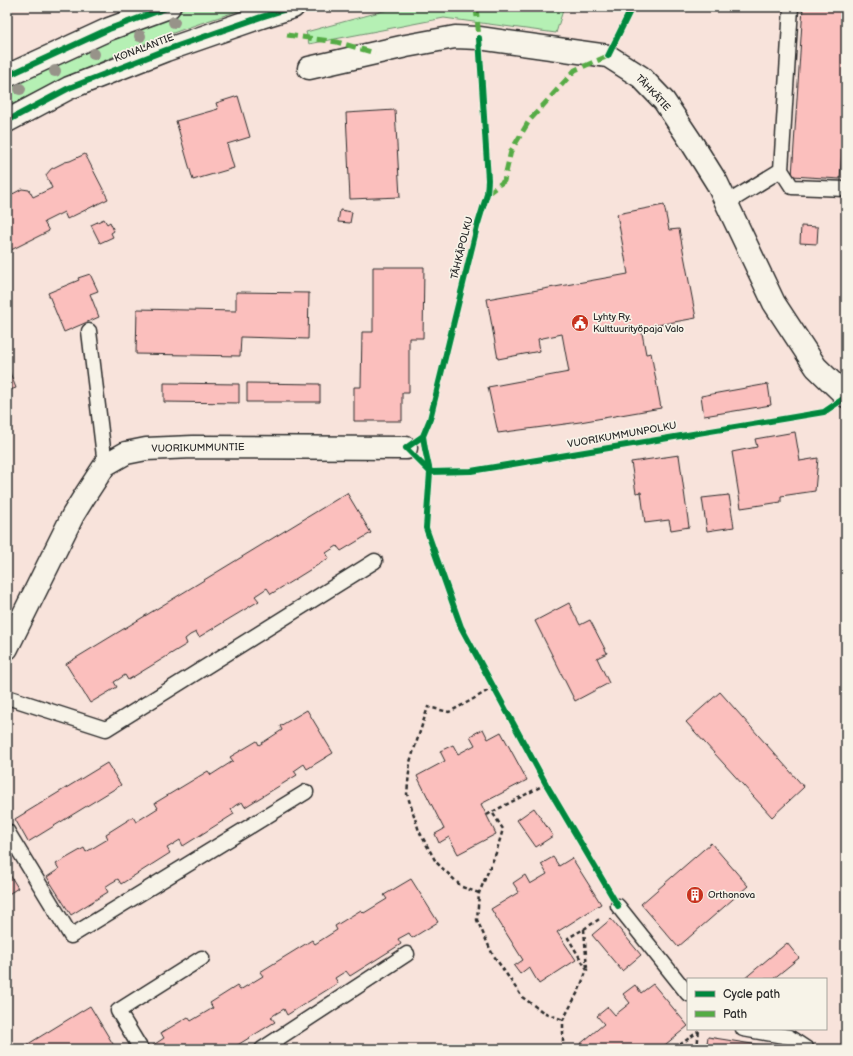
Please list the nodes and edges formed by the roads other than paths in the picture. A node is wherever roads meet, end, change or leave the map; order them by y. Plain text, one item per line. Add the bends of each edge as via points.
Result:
1 (169, 7) edge
2 (292, 7) edge
3 (791, 7) edge
4 (309, 68) dead end
5 (7, 76) edge
6 (7, 121) edge
7 (781, 170) junction
8 (846, 189) edge
9 (727, 203) junction
10 (89, 331) dead end
11 (846, 396) edge
12 (406, 448) dead end
13 (105, 465) junction
14 (375, 562) dead end
15 (7, 648) edge
16 (7, 697) edge
17 (306, 792) dead end
18 (7, 831) edge
19 (618, 906) road end
20 (407, 954) dead end
21 (202, 958) dead end
22 (687, 993) edge
23 (749, 1030) edge
24 (141, 1049) edge
25 (262, 1049) edge
26 (807, 1049) edge

1 - 5 street via 109,29
2 - 6 street, KONALANTIE via 166,50 76,85
3 - 7 lane
4 - 9 street, TÄHKÄTIE via 455,37 608,56 641,77 664,101 713,176
7 - 8 lane via 792,186
7 - 9 lane
9 - 11 street, TÄHKÄTIE via 774,303 816,367
10 - 13 lane
12 - 13 street, VUORIKUMMUNTIE via 146,449 126,453
13 - 15 street, VUORIKUMMUNTIE via 74,515
14 - 16 lane via 106,729
17 - 18 lane via 71,936
19 - 22 lane
20 - 25 lane
21 - 24 lane via 118,1011
23 - 26 lane via 789,1037

